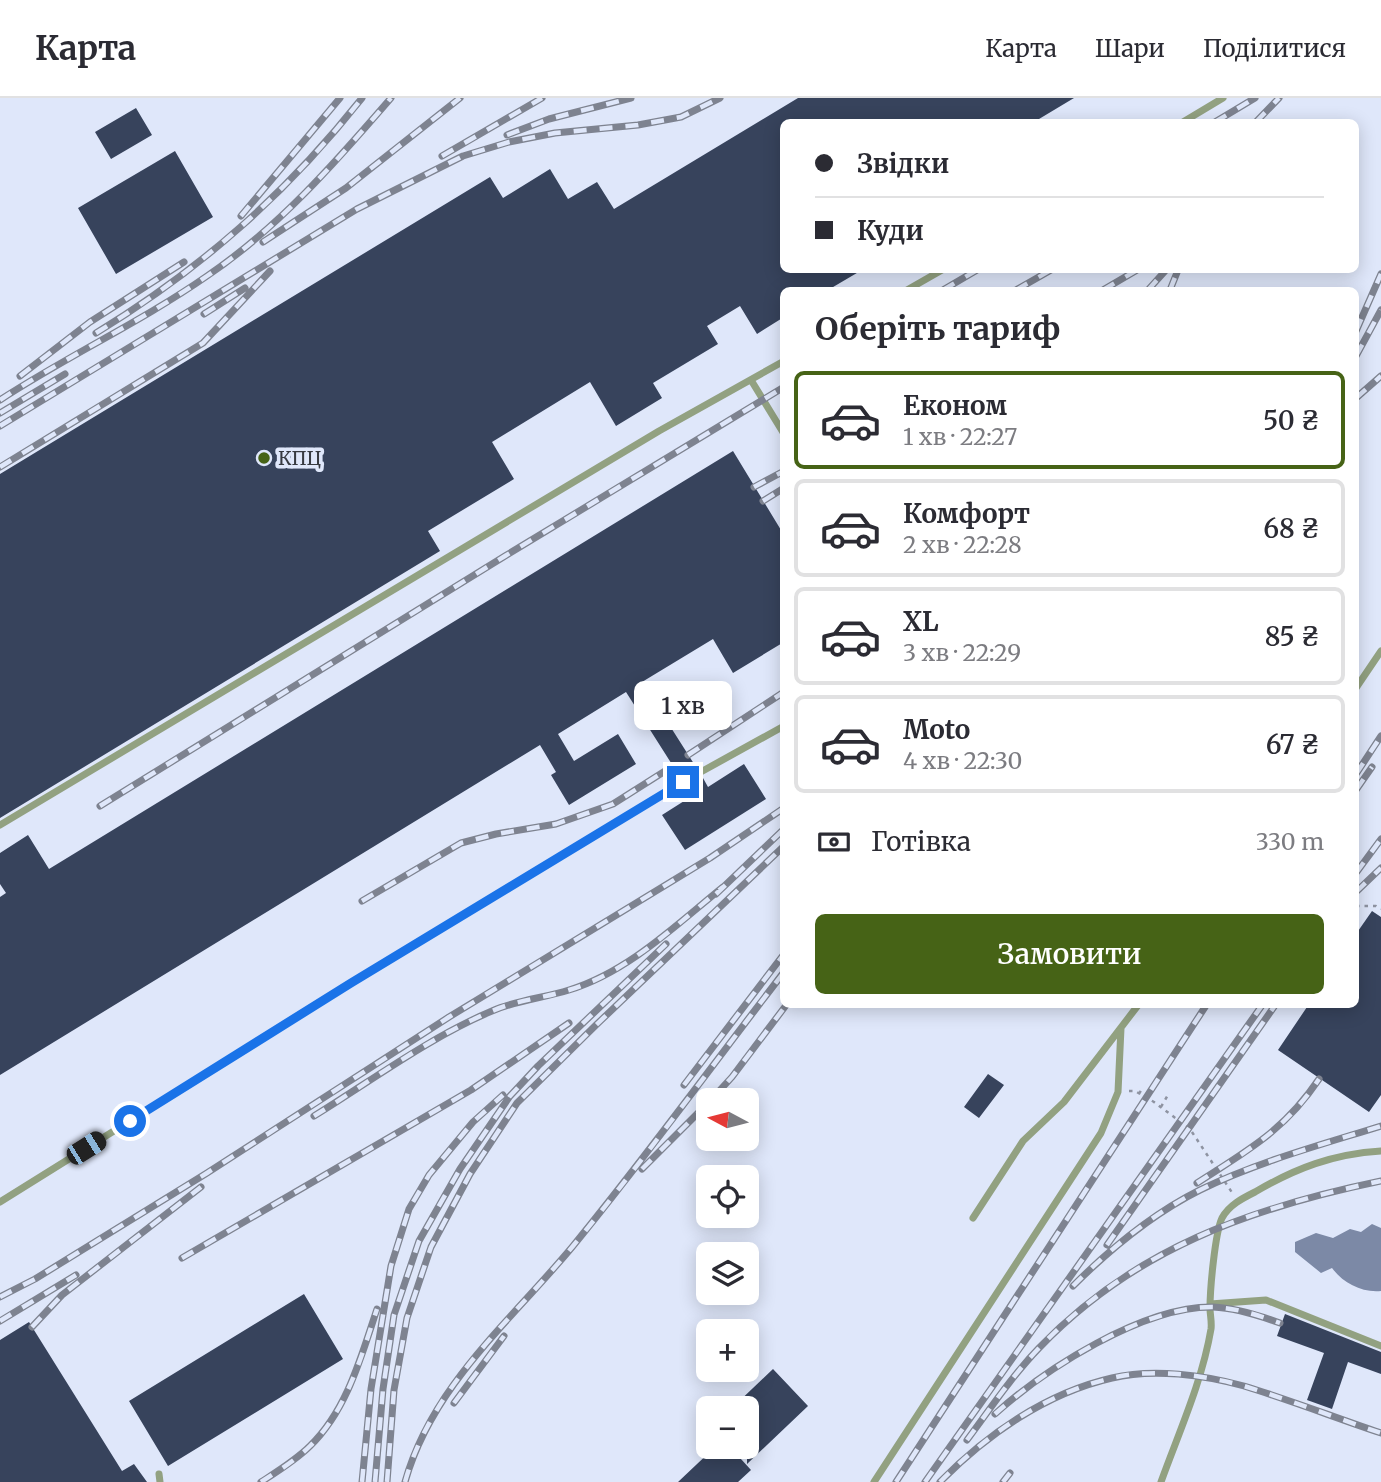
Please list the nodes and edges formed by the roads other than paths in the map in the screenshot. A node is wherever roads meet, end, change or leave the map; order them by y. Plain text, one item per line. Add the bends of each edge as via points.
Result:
1 (1223, 98) edge
2 (1188, 119) edge
3 (937, 273) edge
4 (912, 287) edge
5 (780, 363) edge
6 (751, 380) junction
7 (780, 427) edge
8 (1381, 651) edge
9 (1359, 684) edge
10 (780, 728) edge
11 (699, 773) dead end
12 (683, 782) dead end
13 (0, 825) edge
14 (1136, 1008) edge
15 (1121, 1028) junction
16 (1381, 1151) edge
17 (0, 1202) edge
18 (973, 1218) dead end
19 (1210, 1304) junction
20 (1381, 1346) edge
21 (874, 1482) edge
22 (1161, 1482) edge

1 - 2 lane
3 - 4 lane
5 - 6 lane
6 - 7 lane
6 - 13 lane
8 - 9 lane
10 - 11 lane
12 - 17 lane
14 - 15 lane
15 - 18 lane via 1064,1101 1023,1141
15 - 21 lane via 1118,1092 1101,1133
16 - 19 lane via 1359,1152 1291,1171 1238,1201 1222,1218
19 - 20 lane via 1266,1300
19 - 22 lane via 1212,1327 1199,1378

